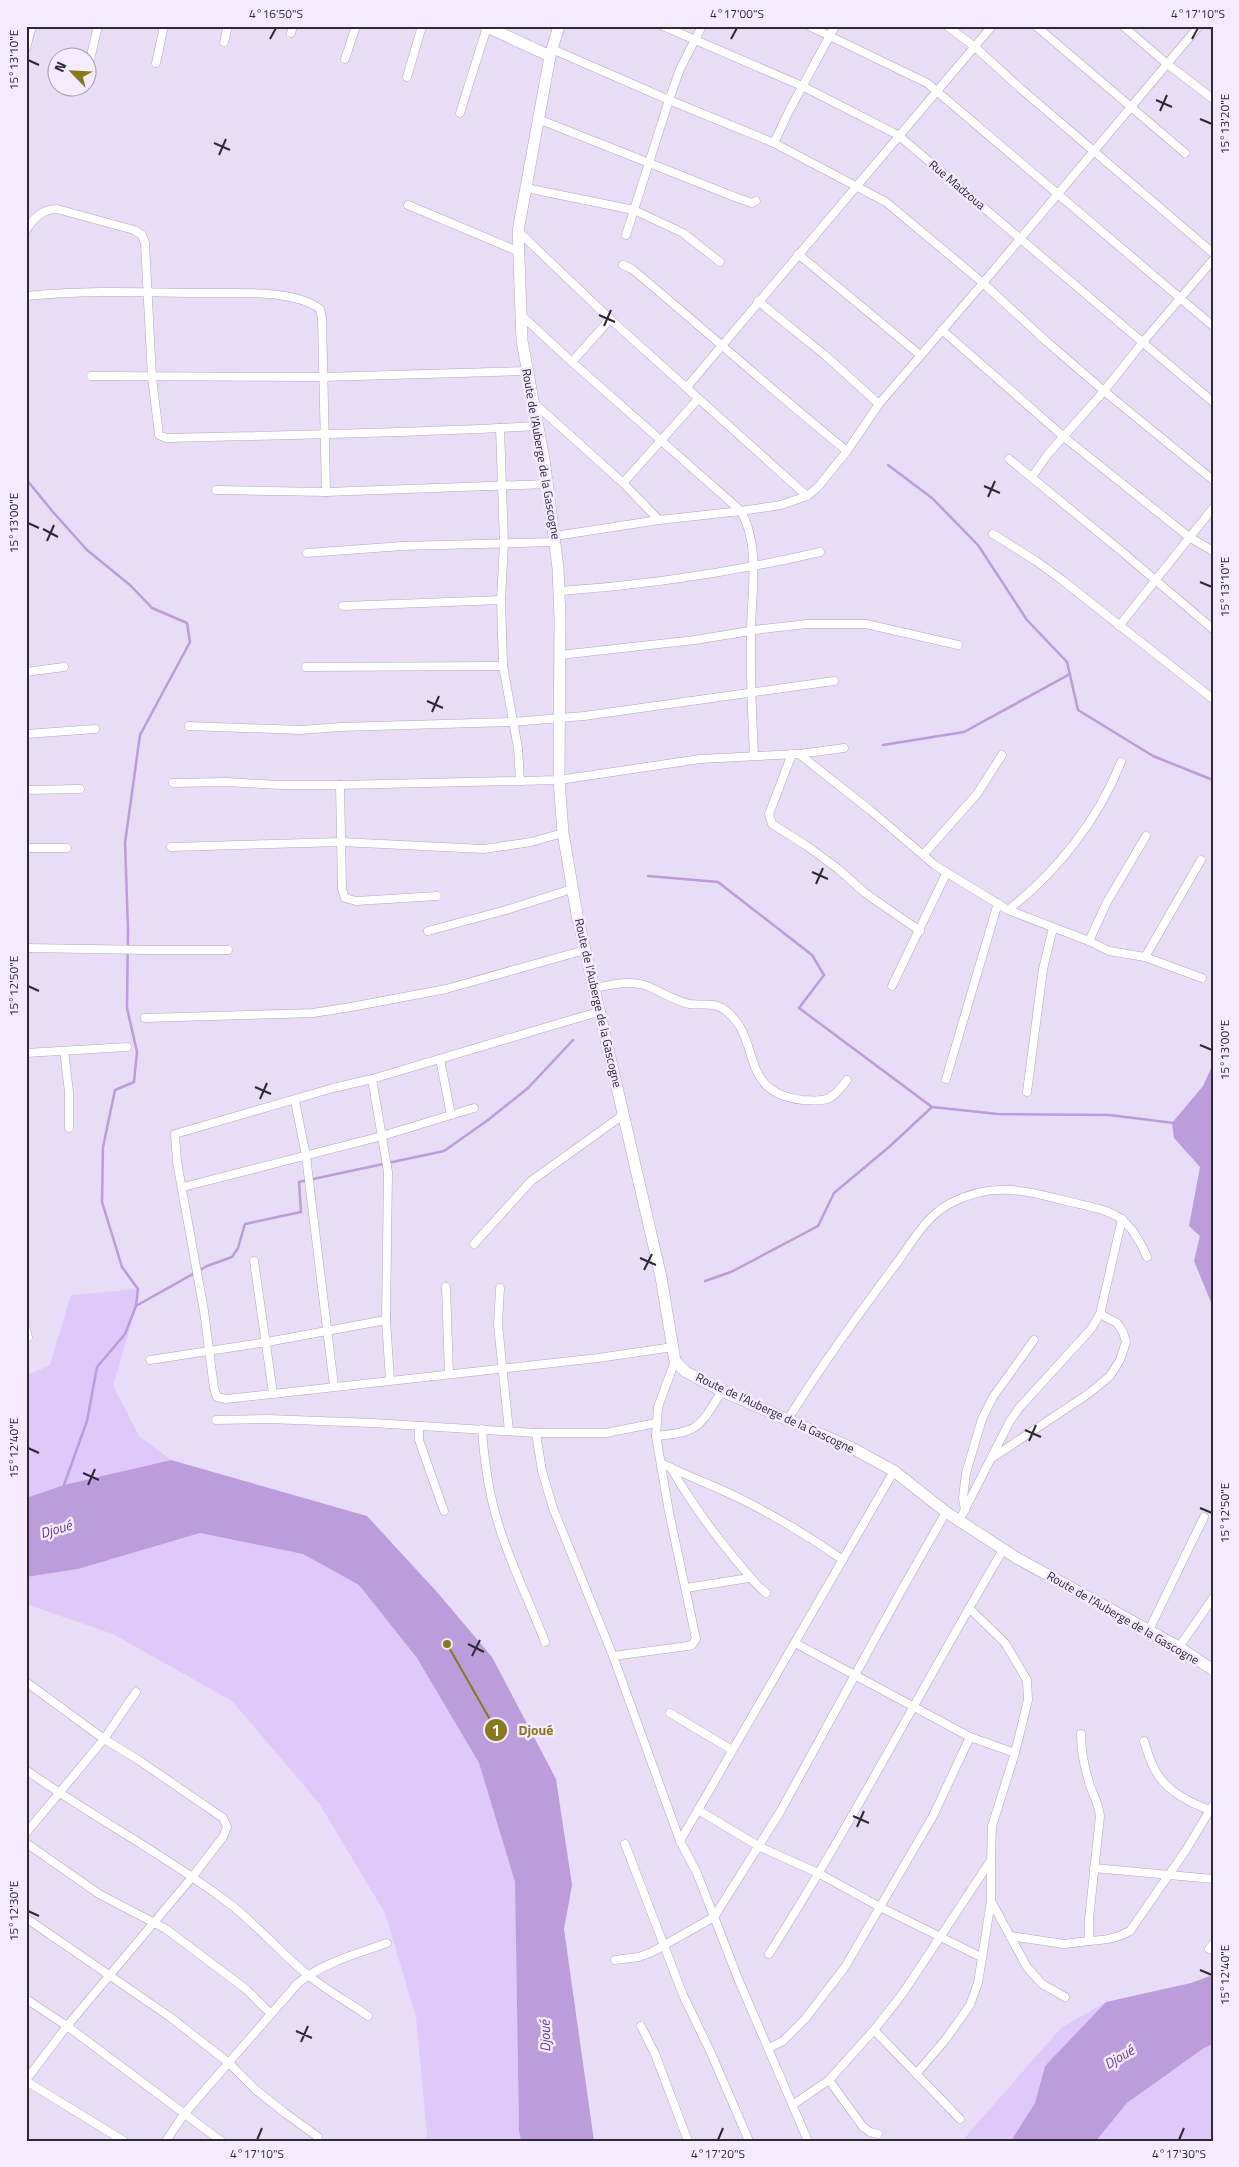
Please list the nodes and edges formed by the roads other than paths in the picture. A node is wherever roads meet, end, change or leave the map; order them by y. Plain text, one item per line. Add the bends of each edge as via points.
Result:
1 (32, 26) edge
2 (98, 26) edge
3 (164, 26) edge
4 (228, 26) edge
5 (356, 26) edge
6 (422, 26) edge
7 (559, 26) edge
8 (663, 26) edge
9 (702, 26) edge
10 (810, 26) edge
11 (835, 26) edge
12 (947, 26) edge
13 (992, 26) edge
14 (1036, 26) edge
15 (1123, 26) edge
16 (1199, 26) edge
17 (486, 27) edge
18 (829, 35) junction
19 (694, 39) junction
20 (224, 42) dead end
21 (975, 47) junction
22 (26, 48) edge
23 (93, 48) edge
24 (551, 52) junction
25 (345, 59) dead end
26 (156, 63) dead end
27 (1166, 63) junction
28 (407, 77) dead end
29 (802, 86) junction
30 (937, 92) junction
31 (1213, 99) edge
32 (668, 100) junction
33 (1131, 108) junction
34 (460, 113) dead end
35 (538, 119) junction
36 (898, 135) junction
37 (774, 143) junction
38 (1094, 152) junction
39 (1185, 153) dead end
40 (649, 162) junction
41 (854, 187) junction
42 (526, 188) junction
43 (1057, 194) junction
44 (756, 201) dead end
45 (408, 206) dead end
46 (634, 210) junction
47 (26, 230) edge
48 (518, 231) junction
49 (626, 235) dead end
50 (1020, 238) junction
51 (520, 252) junction
52 (1213, 253) edge
53 (798, 254) junction
54 (1213, 260) edge
55 (720, 262) dead end
56 (624, 265) dead end
57 (983, 283) junction
58 (147, 292) junction
59 (26, 296) edge
60 (1180, 298) junction
61 (758, 301) junction
62 (521, 315) junction
63 (610, 319) junction
64 (1213, 326) edge
65 (942, 330) junction
66 (1142, 342) junction
67 (722, 344) junction
68 (920, 355) junction
69 (572, 362) junction
70 (526, 371) junction
71 (91, 376) dead end
72 (152, 376) junction
73 (323, 377) junction
74 (687, 387) junction
75 (1104, 390) junction
76 (698, 399) junction
77 (533, 402) junction
78 (1213, 402) edge
79 (879, 404) junction
80 (537, 426) junction
81 (500, 428) junction
82 (324, 435) junction
83 (1064, 437) junction
84 (660, 441) junction
85 (847, 451) junction
86 (1009, 459) dead end
87 (1032, 477) junction
88 (1213, 480) edge
89 (623, 483) junction
90 (503, 484) junction
91 (548, 484) junction
92 (216, 490) dead end
93 (326, 492) junction
94 (807, 496) junction
95 (1213, 508) edge
96 (741, 511) junction
97 (659, 520) junction
98 (993, 534) dead end
99 (1188, 537) junction
100 (556, 539) junction
101 (504, 544) junction
102 (1213, 551) edge
103 (820, 552) dead end
104 (307, 553) dead end
105 (752, 568) junction
106 (1154, 580) junction
107 (560, 591) junction
108 (501, 600) junction
109 (343, 606) dead end
110 (1119, 626) junction
111 (1213, 629) edge
112 (750, 631) junction
113 (958, 645) dead end
114 (560, 655) junction
115 (503, 666) junction
116 (64, 667) dead end
117 (306, 667) dead end
118 (26, 672) edge
119 (834, 682) dead end
120 (752, 692) junction
121 (1213, 699) edge
122 (560, 719) junction
123 (513, 722) junction
124 (189, 726) dead end
125 (95, 729) dead end
126 (26, 734) edge
127 (844, 748) dead end
128 (795, 754) junction
129 (1002, 755) dead end
130 (754, 756) junction
131 (1121, 762) dead end
132 (559, 780) junction
133 (520, 781) junction
134 (173, 783) dead end
135 (340, 785) junction
136 (80, 789) dead end
137 (26, 790) edge
138 (563, 833) junction
139 (1146, 836) dead end
140 (341, 842) junction
141 (171, 847) dead end
142 (26, 848) edge
143 (67, 848) dead end
144 (923, 855) junction
145 (1201, 860) dead end
146 (946, 874) junction
147 (572, 889) junction
148 (437, 896) dead end
149 (998, 903) junction
150 (1008, 910) junction
151 (1053, 928) junction
152 (428, 931) dead end
153 (920, 931) junction
154 (1090, 941) junction
155 (26, 948) edge
156 (228, 950) dead end
157 (585, 950) junction
158 (1145, 957) junction
159 (1202, 978) dead end
160 (892, 986) dead end
161 (595, 988) junction
162 (601, 1012) junction
163 (145, 1018) dead end
164 (127, 1047) dead end
165 (64, 1051) junction
166 (26, 1053) edge
167 (440, 1059) junction
168 (946, 1078) dead end
169 (372, 1079) junction
170 (847, 1080) dead end
171 (1027, 1092) dead end
172 (295, 1101) junction
173 (474, 1108) dead end
174 (451, 1115) junction
175 (623, 1115) junction
176 (69, 1128) dead end
177 (382, 1136) junction
178 (306, 1156) junction
179 (183, 1187) junction
180 (1122, 1219) junction
181 (474, 1244) dead end
182 (1147, 1257) dead end
183 (254, 1261) dead end
184 (446, 1287) dead end
185 (500, 1288) dead end
186 (1100, 1314) junction
187 (386, 1320) junction
188 (329, 1330) junction
189 (1034, 1340) dead end
190 (267, 1342) junction
191 (673, 1346) junction
192 (209, 1352) junction
193 (150, 1360) dead end
194 (676, 1361) junction
195 (503, 1368) junction
196 (449, 1374) junction
197 (390, 1380) junction
198 (334, 1386) junction
199 (722, 1391) junction
200 (274, 1393) junction
201 (216, 1420) dead end
202 (787, 1421) junction
203 (656, 1423) junction
204 (419, 1426) junction
205 (482, 1429) junction
206 (509, 1431) junction
207 (536, 1434) junction
208 (656, 1436) junction
209 (990, 1459) junction
210 (661, 1462) junction
211 (671, 1468) junction
212 (894, 1471) junction
213 (965, 1510) junction
214 (444, 1512) dead end
215 (946, 1512) junction
216 (1204, 1517) dead end
217 (959, 1521) junction
218 (1004, 1550) junction
219 (843, 1560) junction
220 (750, 1578) junction
221 (686, 1588) junction
222 (766, 1593) dead end
223 (1213, 1598) edge
224 (969, 1608) junction
225 (1148, 1632) junction
226 (545, 1642) dead end
227 (795, 1643) junction
228 (1179, 1647) junction
229 (613, 1656) junction
230 (1213, 1670) edge
231 (854, 1677) junction
232 (26, 1682) edge
233 (136, 1692) dead end
234 (915, 1707) junction
235 (670, 1713) dead end
236 (1081, 1734) dead end
237 (970, 1737) junction
238 (104, 1740) junction
239 (1144, 1740) dead end
240 (732, 1750) junction
241 (1015, 1752) junction
242 (26, 1770) edge
243 (59, 1793) junction
244 (1212, 1809) edge
245 (698, 1810) junction
246 (26, 1833) edge
247 (680, 1841) junction
248 (26, 1844) edge
249 (625, 1844) dead end
250 (760, 1847) junction
251 (990, 1860) junction
252 (1094, 1868) junction
253 (818, 1873) junction
254 (1170, 1874) junction
255 (193, 1876) junction
256 (1213, 1879) edge
257 (991, 1901) junction
258 (880, 1907) junction
259 (714, 1917) junction
260 (26, 1918) edge
261 (155, 1921) junction
262 (1010, 1936) junction
263 (940, 1937) junction
264 (1088, 1941) junction
265 (387, 1943) dead end
266 (663, 1946) junction
267 (769, 1954) dead end
268 (981, 1957) junction
269 (615, 1960) dead end
270 (308, 1975) junction
271 (110, 1977) junction
272 (1065, 1997) dead end
273 (26, 2000) edge
274 (271, 2014) junction
275 (368, 2016) dead end
276 (67, 2026) junction
277 (642, 2026) dead end
278 (874, 2030) junction
279 (769, 2048) junction
280 (229, 2063) junction
281 (916, 2074) junction
282 (829, 2080) junction
283 (26, 2081) edge
284 (794, 2104) junction
285 (184, 2114) junction
286 (960, 2119) dead end
287 (878, 2134) dead end
288 (318, 2138) dead end
289 (124, 2141) edge
290 (166, 2141) edge
291 (221, 2141) edge
292 (688, 2141) edge
293 (749, 2141) edge
294 (808, 2141) edge

1 - 22 street
2 - 23 street
3 - 26 street
4 - 20 street
5 - 25 street
6 - 28 street
7 - 24 street, Route de l'Auberge de la Gascogne
8 - 19 street, Rue Madzoua
9 - 19 street
10 - 18 street
11 - 18 street
12 - 21 street
13 - 21 street
14 - 33 street
15 - 27 street
16 - 27 street
17 - 24 street
17 - 34 street
18 - 29 street
18 - 30 street via 917,78
19 - 29 street, Rue Madzoua
19 - 32 street
21 - 30 street
21 - 38 street
24 - 32 street
24 - 35 street, Route de l'Auberge de la Gascogne
27 - 31 street
27 - 33 street
29 - 36 street, Rue Madzoua
29 - 37 street
30 - 36 street
30 - 43 street
32 - 37 street
32 - 40 street
33 - 38 street
33 - 39 street
35 - 40 street
35 - 42 street, Route de l'Auberge de la Gascogne
36 - 41 street
36 - 50 street, Rue Madzoua
37 - 41 street
38 - 43 street
38 - 52 street
40 - 44 street via 735,197 752,203
40 - 46 street
41 - 53 street
41 - 57 street via 886,202
42 - 46 street
42 - 48 street, Route de l'Auberge de la Gascogne
43 - 50 street
43 - 60 street
45 - 51 street
46 - 49 street
46 - 55 street via 683,233
47 - 58 street via 49,209 134,230 142,235 145,243
48 - 51 street, Route de l'Auberge de la Gascogne
48 - 63 street
50 - 57 street
50 - 66 street, Rue Madzoua
51 - 62 street, Route de l'Auberge de la Gascogne
53 - 61 street
53 - 68 street
54 - 60 street
56 - 67 street
57 - 65 street
57 - 75 street
58 - 59 street via 97,291
58 - 72 street
58 - 73 street via 274,295 312,303 320,309 322,318
60 - 64 street
60 - 66 street
61 - 67 street
61 - 79 street
62 - 69 street
62 - 70 street, Route de l'Auberge de la Gascogne
63 - 69 street
63 - 74 street
65 - 68 street
65 - 83 street
66 - 75 street
66 - 78 street, Rue Madzoua
67 - 74 street
67 - 85 street
68 - 79 street
69 - 84 street
70 - 73 street
70 - 77 street, Route de l'Auberge de la Gascogne
71 - 72 street
72 - 73 street
72 - 82 street via 157,428 159,435 166,438
73 - 82 street
74 - 76 street
75 - 83 street
75 - 88 street
76 - 84 street
76 - 94 street
77 - 80 street, Route de l'Auberge de la Gascogne
77 - 89 street
79 - 85 street
80 - 81 street
80 - 91 street, Route de l'Auberge de la Gascogne
81 - 82 street
81 - 90 street
82 - 93 street
83 - 87 street
83 - 99 street
84 - 89 street
84 - 96 street
85 - 94 street via 818,488
86 - 87 street
87 - 106 street
89 - 97 street
90 - 91 street
90 - 93 street
90 - 101 street
91 - 100 street, Route de l'Auberge de la Gascogne
92 - 93 street
94 - 96 street via 782,505
95 - 99 street
96 - 97 street
96 - 105 street via 747,523
97 - 100 street
98 - 110 street via 1036,561
99 - 102 street
99 - 106 street
100 - 101 street
100 - 107 street, Route de l'Auberge de la Gascogne
101 - 104 street via 402,546
101 - 108 street
103 - 105 street
105 - 107 street via 636,585
105 - 112 street
106 - 110 street
106 - 111 street
107 - 114 street, Route de l'Auberge de la Gascogne
108 - 109 street
108 - 115 street
110 - 121 street
112 - 113 street via 807,624 866,624
112 - 114 street
112 - 120 street
114 - 122 street, Route de l'Auberge de la Gascogne
115 - 117 street
115 - 123 street
116 - 118 street
119 - 120 street
120 - 122 street
120 - 130 street
122 - 123 street
122 - 132 street, Route de l'Auberge de la Gascogne
123 - 124 street via 301,730
123 - 133 street
125 - 126 street
127 - 128 street
128 - 130 street
128 - 144 street
128 - 153 street via 769,814 772,824 807,846 865,893
129 - 144 street via 977,794
130 - 132 street via 700,759
131 - 150 street via 1107,796 1091,820 1030,893
132 - 133 street
132 - 138 street, Route de l'Auberge de la Gascogne
133 - 135 street
134 - 135 street
135 - 140 street
136 - 137 street
138 - 140 street via 532,842 484,849
138 - 147 street, Route de l'Auberge de la Gascogne
139 - 154 street via 1107,902
140 - 141 street
140 - 148 street via 345,898 356,902
142 - 143 street
144 - 146 street
145 - 158 street
146 - 149 street
146 - 153 street
147 - 152 street
147 - 157 street, Route de l'Auberge de la Gascogne
149 - 150 street
149 - 168 street
150 - 151 street
151 - 154 street
151 - 171 street via 1042,978
153 - 160 street
154 - 158 street via 1110,951
155 - 156 street
157 - 161 street, Route de l'Auberge de la Gascogne
157 - 163 street via 446,989 369,1004 290,1014
158 - 159 street
161 - 162 street, Route de l'Auberge de la Gascogne
161 - 170 street via 642,984 682,1002 715,1004 726,1010 735,1018 753,1066 761,1078 768,1087 786,1098 827,1101
162 - 167 street
162 - 175 street, Route de l'Auberge de la Gascogne
164 - 165 street
165 - 166 street
165 - 176 street
167 - 169 street
167 - 174 street
169 - 172 street
169 - 177 street
172 - 178 street
172 - 179 street via 175,1134
173 - 174 street
174 - 177 street
175 - 181 street via 531,1181
175 - 191 street, Route de l'Auberge de la Gascogne via 661,1277
177 - 178 street
177 - 187 street via 388,1172
178 - 179 street
178 - 188 street
179 - 192 street
180 - 182 street via 1138,1236
180 - 186 street
180 - 202 street via 1092,1207 1004,1188 949,1204 935,1213 885,1278
183 - 190 street
184 - 196 street
185 - 195 street via 498,1326
186 - 209 street via 1091,1329 1018,1408
186 - 209 street via 1117,1324 1124,1332 1126,1342 1110,1376
187 - 188 street
187 - 197 street
188 - 190 street
188 - 198 street
189 - 213 street via 982,1419 966,1473
190 - 192 street
190 - 200 street
191 - 194 street, Route de l'Auberge de la Gascogne
191 - 195 street
192 - 193 street
192 - 200 street via 217,1397 226,1399
194 - 199 street, Route de l'Auberge de la Gascogne via 686,1372
194 - 203 street via 658,1406
195 - 196 street
195 - 206 street
196 - 197 street
197 - 198 street
198 - 200 street
199 - 202 street, Route de l'Auberge de la Gascogne
199 - 208 street via 702,1422 690,1431
201 - 204 street via 268,1419
202 - 212 street, Route de l'Auberge de la Gascogne via 852,1448
203 - 207 street via 606,1433
203 - 208 street
204 - 205 street
204 - 214 street via 419,1440
205 - 206 street
205 - 226 street via 496,1516
206 - 207 street
207 - 229 street via 553,1508
208 - 210 street
209 - 213 street
210 - 211 street
210 - 221 street
211 - 219 street via 778,1518
211 - 220 street via 691,1503
212 - 215 street, Route de l'Auberge de la Gascogne
212 - 219 street
213 - 217 street
215 - 217 street, Route de l'Auberge de la Gascogne
215 - 231 street
216 - 225 street
217 - 218 street, Route de l'Auberge de la Gascogne
218 - 224 street
218 - 225 street, Route de l'Auberge de la Gascogne
219 - 227 street
220 - 221 street
220 - 222 street
221 - 229 street via 696,1639 692,1645
223 - 228 street
224 - 234 street
224 - 241 street via 1005,1643 1027,1680 1028,1700
225 - 228 street, Route de l'Auberge de la Gascogne
227 - 231 street
227 - 240 street
228 - 230 street, Route de l'Auberge de la Gascogne
229 - 247 street
231 - 234 street
231 - 250 street
232 - 238 street
233 - 238 street
234 - 237 street
234 - 253 street
235 - 240 street
236 - 252 street via 1083,1760 1100,1810
237 - 241 street
237 - 258 street via 933,1816
238 - 243 street
238 - 255 street via 223,1818 227,1827 223,1837
239 - 244 street via 1155,1772 1164,1783 1181,1796
240 - 245 street
241 - 251 street via 992,1826
242 - 243 street
243 - 246 street
243 - 255 street
244 - 254 street
245 - 247 street
245 - 250 street
247 - 259 street
248 - 261 street via 100,1894
249 - 266 street
250 - 253 street
250 - 259 street
251 - 257 street
251 - 263 street
252 - 254 street
252 - 264 street
253 - 258 street
253 - 267 street
254 - 256 street
254 - 264 street via 1130,1931 1108,1940
255 - 261 street
255 - 270 street via 266,1934
257 - 262 street
257 - 268 street
258 - 263 street
258 - 279 street via 830,1988 794,2031
259 - 266 street
259 - 279 street
260 - 271 street
261 - 271 street
261 - 274 street via 247,1990
262 - 264 street via 1064,1944
262 - 272 street via 1027,1967 1042,1984
263 - 268 street
263 - 278 street via 903,1994
265 - 270 street
266 - 269 street via 639,1957
266 - 293 street
268 - 281 street via 978,1983 970,2005
270 - 274 street
270 - 275 street
271 - 276 street
271 - 280 street via 170,2017
273 - 276 street
274 - 280 street
276 - 283 street
276 - 285 street
277 - 292 street
278 - 281 street
278 - 282 street
279 - 284 street
280 - 285 street
280 - 288 street via 256,2090
281 - 286 street
282 - 284 street
282 - 287 street via 863,2127
283 - 289 street
284 - 294 street
285 - 290 street
285 - 291 street

